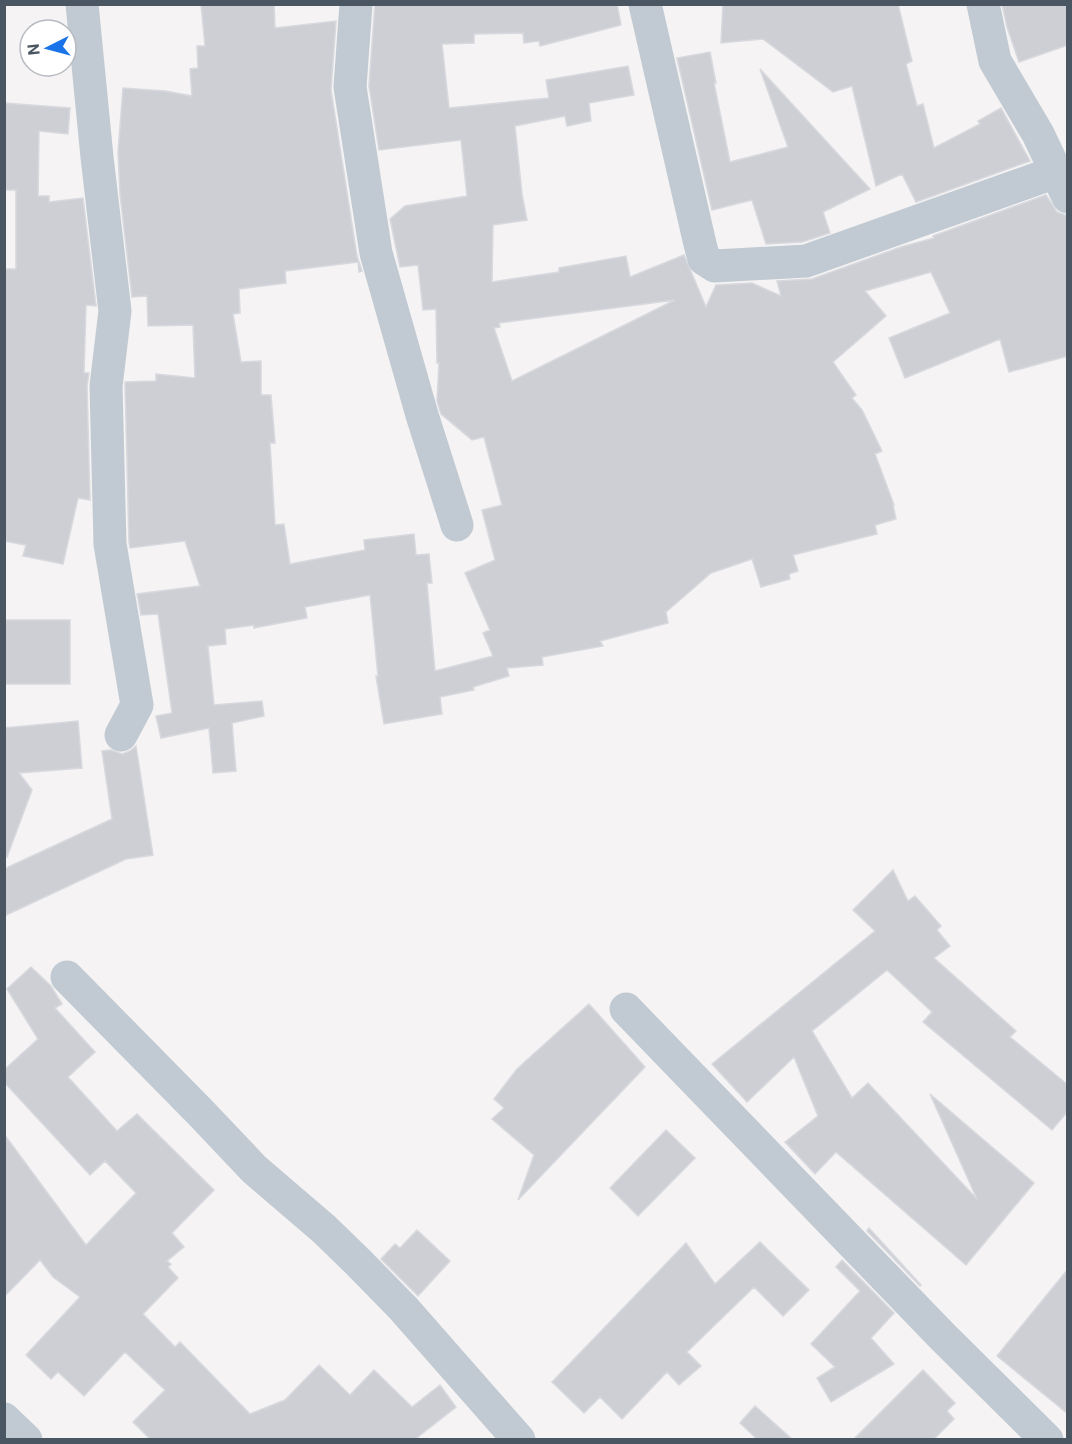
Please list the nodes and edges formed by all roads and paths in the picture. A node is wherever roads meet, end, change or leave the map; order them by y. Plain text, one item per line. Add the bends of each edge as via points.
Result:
1 (82, 4) edge
2 (356, 4) edge
3 (645, 4) edge
4 (983, 4) edge
5 (1062, 184) edge
6 (457, 525) dead end
7 (121, 735) dead end
8 (67, 977) dead end
9 (626, 1009) dead end
10 (4, 1419) edge
11 (26, 1440) edge
12 (519, 1440) edge
13 (1047, 1440) edge

1 - 7 street via 115,311 106,386 110,544 137,705
2 - 6 street via 350,87 376,253
3 - 5 street via 699,244 704,259 715,266 806,261
4 - 5 street via 994,60
8 - 12 street via 254,1169 324,1229 403,1308
9 - 13 street
10 - 11 street

